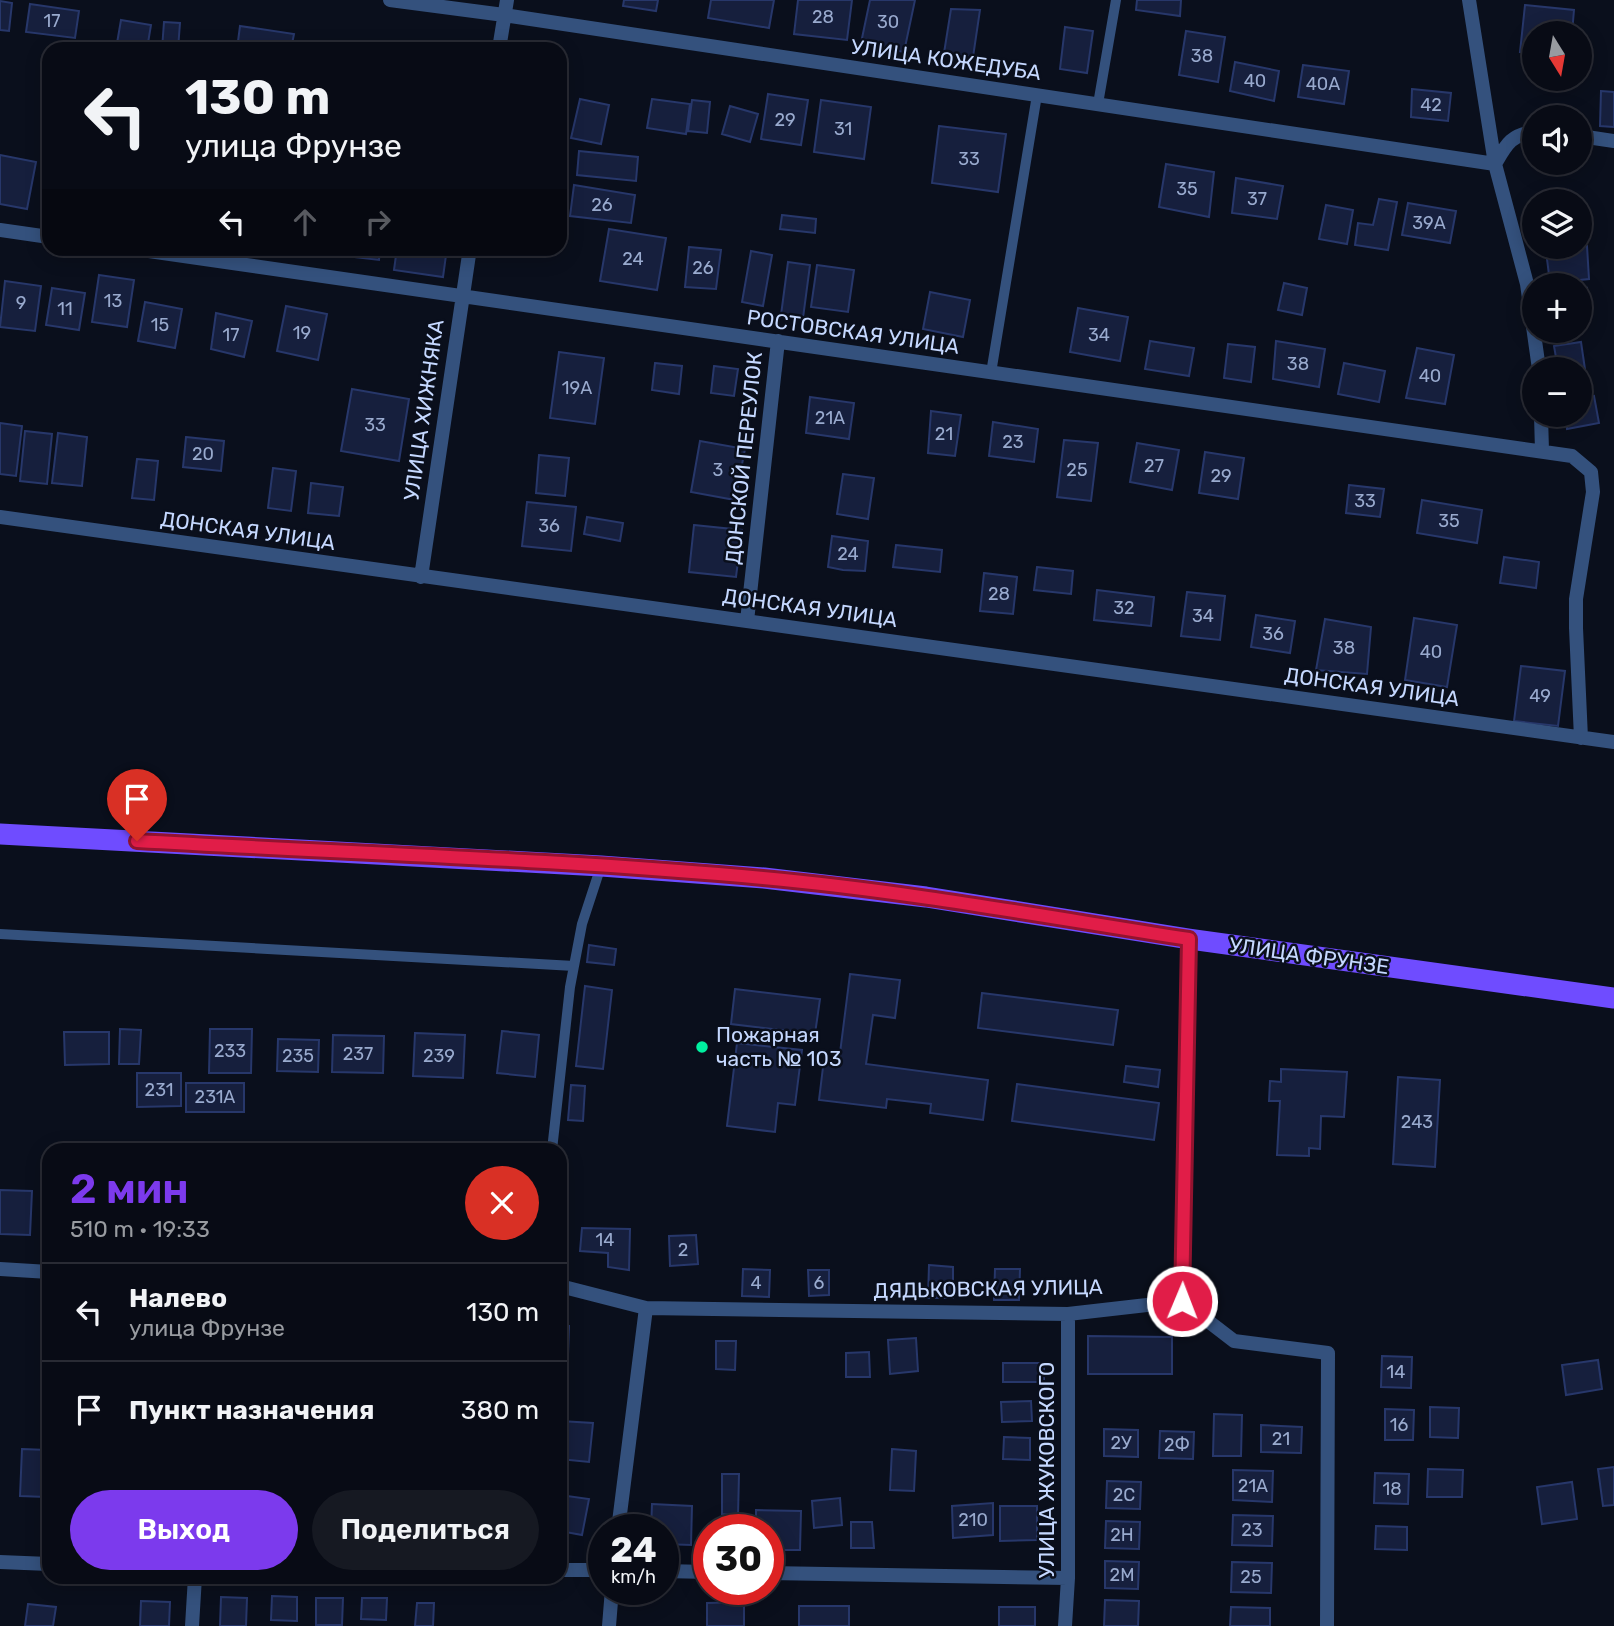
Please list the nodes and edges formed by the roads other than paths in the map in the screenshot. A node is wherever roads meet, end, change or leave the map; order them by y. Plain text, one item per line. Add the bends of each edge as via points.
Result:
1 (390, 0) edge
2 (507, 0) edge
3 (1116, 0) edge
4 (1469, 0) edge
5 (505, 15) junction
6 (500, 42) edge
7 (1037, 95) junction
8 (1098, 104) junction
9 (1522, 135) edge
10 (1592, 138) edge
11 (1614, 141) edge
12 (1495, 164) junction
13 (0, 230) edge
14 (42, 236) edge
15 (181, 256) edge
16 (469, 256) edge
17 (462, 298) junction
18 (778, 341) junction
19 (1537, 357) edge
20 (991, 373) junction
21 (1541, 427) edge
22 (1542, 451) junction
23 (0, 517) edge
24 (421, 577) junction
25 (747, 621) junction
26 (1581, 737) junction
27 (1614, 742) edge
28 (0, 834) edge
29 (601, 866) junction
30 (0, 934) edge
31 (1189, 939) junction
32 (574, 966) junction
33 (1614, 999) edge
34 (553, 1143) edge
35 (0, 1269) edge
36 (42, 1272) edge
37 (567, 1288) edge
38 (1182, 1301) junction
39 (646, 1308) junction
40 (1068, 1314) junction
41 (620, 1514) edge
42 (0, 1562) edge
43 (42, 1564) edge
44 (567, 1570) edge
45 (588, 1570) edge
46 (784, 1573) edge
47 (1068, 1578) junction
48 (195, 1584) edge
49 (611, 1605) edge
50 (192, 1626) edge
51 (609, 1626) edge
52 (1065, 1626) edge
53 (1326, 1626) edge

1 - 5 street, УЛИЦА КОЖЕДУБА
2 - 5 street
3 - 8 lane
4 - 12 street
5 - 6 street
5 - 7 street, УЛИЦА КОЖЕДУБА
7 - 8 street, УЛИЦА КОЖЕДУБА
7 - 20 lane
8 - 12 street, УЛИЦА КОЖЕДУБА
9 - 12 street via 1509,140
10 - 11 street
12 - 19 street via 1527,284
13 - 14 street
15 - 17 street, РОСТОВСКАЯ УЛИЦА
16 - 17 street, УЛИЦА ХИЖНЯКА
17 - 18 street, РОСТОВСКАЯ УЛИЦА
17 - 24 street, УЛИЦА ХИЖНЯКА
18 - 20 street, РОСТОВСКАЯ УЛИЦА
18 - 25 street, ДОНСКОЙ ПЕРЕУЛОК
20 - 22 street, РОСТОВСКАЯ УЛИЦА
21 - 22 street
22 - 26 street, РОСТОВСКАЯ УЛИЦА via 1572,456 1591,472 1593,492 1576,599
23 - 24 street, ДОНСКАЯ УЛИЦА
24 - 25 street, ДОНСКАЯ УЛИЦА
25 - 26 street, ДОНСКАЯ УЛИЦА
26 - 27 street, ДОНСКАЯ УЛИЦА
28 - 29 main road, УЛИЦА ФРУНЗЕ
29 - 31 main road, УЛИЦА ФРУНЗЕ via 764,878 926,897
29 - 32 lane
30 - 32 lane
31 - 33 main road, УЛИЦА ФРУНЗЕ
31 - 38 street
32 - 34 lane
35 - 36 street
37 - 39 street, ДЯДЬКОВСКАЯ УЛИЦА
38 - 40 street, ДЯДЬКОВСКАЯ УЛИЦА
38 - 53 street via 1234,1341 1328,1353
39 - 40 street, ДЯДЬКОВСКАЯ УЛИЦА
39 - 41 street
40 - 47 street, УЛИЦА ЖУКОВСКОГО
42 - 43 street
44 - 45 street
46 - 47 street
47 - 52 street, УЛИЦА ЖУКОВСКОГО
48 - 50 street
49 - 51 street

